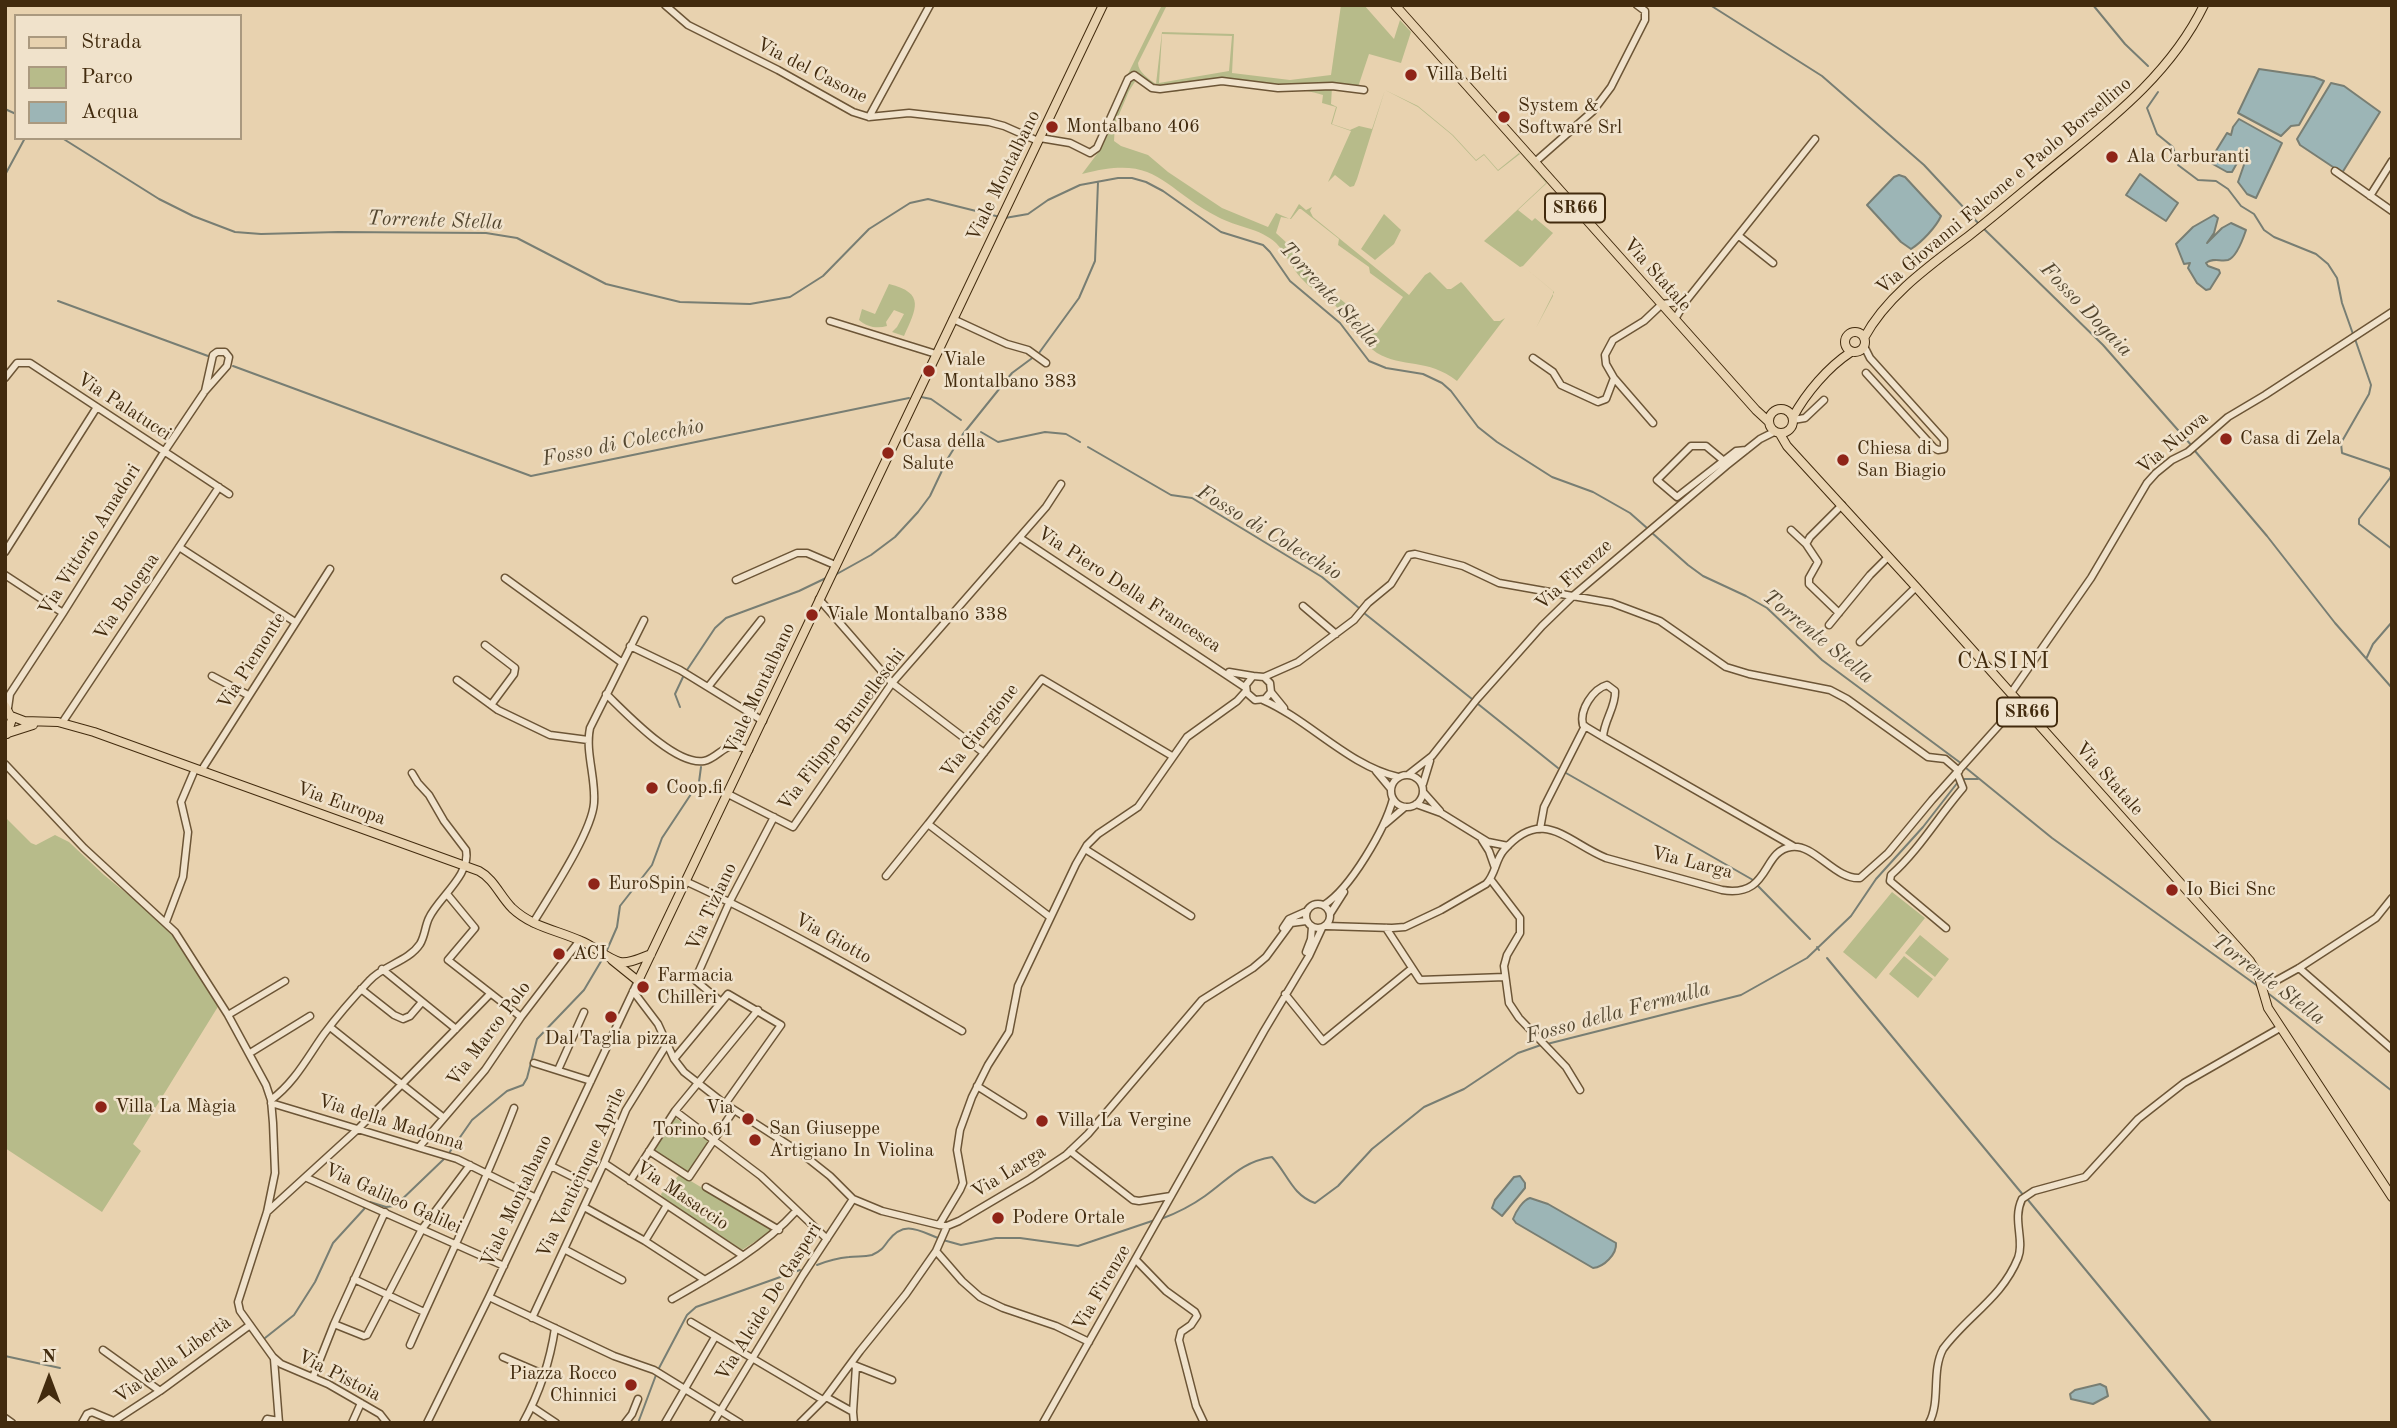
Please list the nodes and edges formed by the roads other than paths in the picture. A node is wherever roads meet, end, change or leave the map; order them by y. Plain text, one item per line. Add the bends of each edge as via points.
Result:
1 (665, 5) edge
2 (930, 5) edge
3 (1103, 5) edge
4 (1395, 5) edge
5 (1637, 5) edge
6 (2204, 5) edge
7 (1364, 90) dead end
8 (869, 117) junction
9 (1039, 139) junction
10 (1815, 139) dead end
11 (2392, 161) edge
12 (1535, 162) junction
13 (2335, 172) dead end
14 (2370, 196) junction
15 (2392, 211) edge
16 (1739, 236) junction
17 (1773, 263) dead end
18 (1682, 301) junction
19 (1662, 304) junction
20 (2392, 312) edge
21 (1673, 316) junction
22 (953, 319) junction
23 (830, 321) dead end
24 (1872, 323) junction
25 (1856, 332) junction
26 (1856, 347) junction
27 (936, 354) junction
28 (1533, 358) dead end
29 (1046, 363) dead end
30 (1866, 373) dead end
31 (5, 378) edge
32 (1614, 378) junction
33 (205, 391) junction
34 (1902, 395) junction
35 (1824, 400) dead end
36 (1893, 404) junction
37 (97, 407) junction
38 (1756, 410) junction
39 (1773, 412) junction
40 (1791, 416) junction
41 (1653, 423) dead end
42 (1776, 429) junction
43 (1746, 450) junction
44 (164, 452) junction
45 (1724, 460) junction
46 (1061, 484) dead end
47 (219, 487) junction
48 (229, 494) dead end
49 (1842, 505) junction
50 (1791, 530) dead end
51 (1020, 538) junction
52 (1806, 544) junction
53 (179, 547) junction
54 (5, 552) edge
55 (1888, 557) junction
56 (834, 567) junction
57 (330, 569) dead end
58 (5, 575) edge
59 (505, 578) dead end
60 (736, 580) dead end
61 (1916, 587) junction
62 (1574, 595) junction
63 (819, 599) junction
64 (1304, 606) dead end
65 (63, 613) junction
66 (1839, 613) junction
67 (644, 620) dead end
68 (761, 620) dead end
69 (295, 622) junction
70 (1829, 625) dead end
71 (1336, 634) junction
72 (1860, 642) dead end
73 (485, 645) dead end
74 (630, 646) junction
75 (621, 662) junction
76 (1288, 668) junction
77 (1221, 669) junction
78 (212, 676) dead end
79 (1253, 676) junction
80 (1265, 677) junction
81 (457, 680) dead end
82 (892, 683) junction
83 (708, 687) junction
84 (1271, 689) junction
85 (1248, 692) junction
86 (2011, 693) junction
87 (606, 694) junction
88 (7, 695) edge
89 (248, 695) junction
90 (1263, 700) junction
91 (2019, 703) junction
92 (491, 705) junction
93 (8, 710) edge
94 (1287, 712) junction
95 (763, 720) junction
96 (43, 722) junction
97 (62, 723) junction
98 (1585, 726) junction
99 (7, 735) edge
100 (1603, 737) junction
101 (589, 740) junction
102 (749, 750) junction
103 (984, 753) junction
104 (1172, 756) junction
105 (1432, 756) junction
106 (6, 764) edge
107 (1372, 767) junction
108 (198, 770) junction
109 (412, 773) dead end
110 (1409, 774) junction
111 (1960, 774) junction
112 (1398, 777) junction
113 (1423, 784) junction
114 (1391, 789) junction
115 (1424, 793) junction
116 (728, 794) junction
117 (1393, 799) junction
118 (1416, 804) junction
119 (1405, 807) junction
120 (1441, 813) junction
121 (774, 817) junction
122 (928, 824) junction
123 (1384, 825) junction
124 (1540, 829) junction
125 (1481, 838) junction
126 (1508, 846) junction
127 (1793, 846) junction
128 (1085, 849) junction
129 (464, 865) junction
130 (1495, 869) junction
131 (1354, 874) junction
132 (886, 876) dead end
133 (1491, 880) junction
134 (685, 881) junction
135 (447, 894) junction
136 (2392, 898) edge
137 (730, 901) junction
138 (1324, 905) junction
139 (1307, 911) junction
140 (1191, 916) dead end
141 (1050, 917) junction
142 (1307, 920) junction
143 (166, 922) junction
144 (1327, 922) junction
145 (533, 923) junction
146 (1312, 927) junction
147 (1386, 928) junction
148 (1946, 928) dead end
149 (1282, 933) junction
150 (580, 940) junction
151 (651, 954) junction
152 (608, 956) junction
153 (621, 962) junction
154 (2299, 968) junction
155 (382, 969) junction
156 (1410, 969) junction
157 (1505, 976) junction
158 (285, 981) dead end
159 (638, 981) junction
160 (1291, 985) junction
161 (2261, 986) junction
162 (361, 989) junction
163 (633, 991) junction
164 (1285, 994) junction
165 (491, 995) junction
166 (422, 1002) junction
167 (720, 1002) junction
168 (758, 1010) junction
169 (584, 1012) dead end
170 (228, 1015) junction
171 (310, 1016) dead end
172 (521, 1017) junction
173 (330, 1027) junction
174 (2280, 1028) junction
175 (456, 1029) junction
176 (962, 1031) dead end
177 (667, 1044) junction
178 (2392, 1049) edge
179 (250, 1053) junction
180 (674, 1059) junction
181 (534, 1063) dead end
182 (558, 1070) junction
183 (591, 1081) junction
184 (697, 1083) junction
185 (402, 1085) junction
186 (977, 1086) junction
187 (1580, 1090) dead end
188 (271, 1102) junction
189 (725, 1104) junction
190 (514, 1108) dead end
191 (734, 1110) junction
192 (675, 1111) junction
193 (1023, 1115) dead end
194 (444, 1118) junction
195 (359, 1128) junction
196 (714, 1140) junction
197 (420, 1146) junction
198 (649, 1151) junction
199 (1070, 1151) junction
200 (604, 1163) junction
201 (470, 1165) junction
202 (551, 1166) junction
203 (488, 1174) junction
204 (307, 1178) junction
205 (630, 1181) junction
206 (593, 1186) junction
207 (706, 1187) dead end
208 (1171, 1196) junction
209 (2392, 1197) edge
210 (536, 1198) junction
211 (853, 1199) junction
212 (667, 1205) junction
213 (584, 1206) junction
214 (796, 1211) junction
215 (947, 1211) junction
216 (267, 1212) junction
217 (385, 1212) junction
218 (960, 1221) junction
219 (939, 1225) junction
220 (947, 1226) junction
221 (422, 1229) junction
222 (779, 1230) junction
223 (827, 1239) junction
224 (646, 1241) junction
225 (454, 1244) junction
226 (564, 1249) junction
227 (936, 1251) junction
228 (742, 1255) junction
229 (1136, 1260) junction
230 (504, 1266) junction
231 (354, 1279) junction
232 (622, 1280) dead end
233 (705, 1280) junction
234 (389, 1295) junction
235 (489, 1297) junction
236 (672, 1299) dead end
237 (424, 1312) junction
238 (532, 1318) junction
239 (691, 1322) dead end
240 (334, 1324) junction
241 (250, 1325) junction
242 (555, 1328) junction
243 (715, 1337) junction
244 (1089, 1342) junction
245 (410, 1345) dead end
246 (103, 1350) dead end
247 (752, 1356) junction
248 (273, 1357) junction
249 (503, 1357) dead end
250 (853, 1365) junction
251 (545, 1375) junction
252 (313, 1377) junction
253 (892, 1380) dead end
254 (686, 1389) junction
255 (160, 1391) junction
256 (825, 1398) junction
257 (638, 1399) dead end
258 (361, 1403) junction
259 (531, 1407) junction
260 (721, 1410) junction
261 (853, 1412) junction
262 (5, 1418) edge
263 (116, 1422) edge
264 (279, 1422) edge
265 (12, 1423) edge
266 (82, 1423) edge
267 (265, 1423) edge
268 (352, 1423) edge
269 (387, 1423) edge
270 (427, 1423) edge
271 (523, 1423) edge
272 (556, 1423) edge
273 (625, 1423) edge
274 (665, 1423) edge
275 (713, 1423) edge
276 (740, 1423) edge
277 (800, 1423) edge
278 (854, 1423) edge
279 (1043, 1423) edge
280 (1203, 1423) edge
281 (1929, 1423) edge

1 - 8 street, Via del Casone via 688,25
2 - 8 street
3 - 9 main road, Viale Montalbano
4 - 12 main road, Via Statale / SR66
5 - 12 street via 1645,20 1611,88 1593,111
6 - 24 main road, Via Giovanni Falcone e Paolo Borsellino via 2169,62 2113,118 1922,273
7 - 9 street, Via del Casone via 1222,81 1160,89 1134,75 1093,152
8 - 9 street, Via del Casone via 909,113 989,122
9 - 22 main road, Viale Montalbano
10 - 16 street
11 - 14 street
12 - 19 main road, Via Statale / SR66
13 - 14 street
14 - 15 street
16 - 17 street
16 - 18 street
18 - 19 street
18 - 21 street
19 - 21 main road, Via Statale / SR66
19 - 32 street via 1609,345 1605,360
20 - 86 street, Via Nuova via 2228,417 2147,483 2091,578
21 - 38 main road, Via Statale / SR66
22 - 27 main road, Viale Montalbano
22 - 29 street via 1036,354
23 - 27 street
24 - 25 main road, Via Giovanni Falcone e Paolo Borsellino
24 - 26 main road, Via Giovanni Falcone e Paolo Borsellino
25 - 26 main road
25 - 26 main road, Via Giovanni Falcone e Paolo Borsellino via 1847,335
26 - 34 street
26 - 40 main road, Via Giovanni Falcone e Paolo Borsellino
27 - 56 main road, Viale Montalbano
28 - 32 street via 1553,372 1561,385 1598,402 1606,399
30 - 36 street
31 - 37 street, Via Palatucci via 15,365 27,362
32 - 41 street
33 - 33 street, Via Vittorio Amadori via 229,363 225,352 213,355
33 - 44 street, Via Vittorio Amadori
34 - 36 street
34 - 36 street via 1944,440 1944,449 1934,448
35 - 40 street via 1805,418
37 - 44 street, Via Palatucci
37 - 54 street
38 - 39 main road
38 - 42 main road, Via Statale / SR66
39 - 40 main road via 1780,409
39 - 42 main road
40 - 42 main road, Via Giovanni Falcone e Paolo Borsellino via 1793,426
42 - 43 street, Via Firenze
42 - 49 main road, Via Statale / SR66
43 - 45 street
43 - 62 street, Via Firenze
44 - 47 street, Via Palatucci
44 - 65 street, Via Vittorio Amadori
45 - 45 street via 1677,497 1657,480 1691,446 1706,446
46 - 51 street, Via Filippo Brunelleschi
47 - 48 street, Via Palatucci
47 - 53 street, Via Bologna
49 - 52 street
49 - 55 main road, Via Statale / SR66
50 - 52 street
51 - 77 street, Via Piero Della Francesca
51 - 82 street, Via Filippo Brunelleschi
52 - 66 street via 1818,562 1809,584
53 - 69 street
53 - 97 street, Via Bologna
55 - 61 main road, Via Statale / SR66
55 - 66 street
56 - 60 street via 797,552
56 - 63 main road, Viale Montalbano
57 - 69 street, Via Piemonte
58 - 65 street
59 - 75 street
61 - 72 street
61 - 86 main road, Via Statale / SR66
62 - 71 street via 1499,583 1463,566 1413,553 1391,584
62 - 105 street, Via Firenze via 1481,693
62 - 111 street via 1660,621 1726,667 1830,691 1928,757 1945,759
63 - 82 street
63 - 95 main road, Viale Montalbano
64 - 71 street
65 - 88 street, Via Vittorio Amadori
66 - 70 street
67 - 74 street
68 - 83 street
69 - 89 street, Via Piemonte
71 - 76 street
73 - 92 street via 515,668
74 - 75 street
74 - 83 street
75 - 87 street
76 - 80 street
76 - 84 street
77 - 79 street
77 - 85 street, Via Piero Della Francesca
78 - 89 street
79 - 80 street
79 - 85 street via 1247,682
80 - 84 street
81 - 92 street
82 - 103 street
82 - 121 street, Via Filippo Brunelleschi via 793,827
83 - 95 street
84 - 90 street
84 - 94 street
85 - 90 street
85 - 104 street via 1187,737
86 - 91 main road, Via Statale / SR66
87 - 101 street via 591,724
87 - 102 street via 658,742 689,759 708,760 733,745
88 - 93 street, Via Vittorio Amadori
89 - 108 street, Via Piemonte
90 - 94 street
91 - 111 street
91 - 161 main road, Via Statale / SR66 via 2250,961
92 - 101 street via 550,735
93 - 96 main road, Via Europa via 24,721
93 - 99 main road, Via Europa
94 - 107 street
95 - 102 main road, Viale Montalbano
96 - 97 main road, Via Europa
96 - 99 main road, Via Europa
97 - 108 main road, Via Europa
98 - 100 street
98 - 100 street via 1582,715 1598,688 1607,685 1615,691 1616,700
98 - 124 street via 1544,807
100 - 127 street
101 - 145 street via 595,790 590,822
102 - 116 main road, Viale Montalbano
103 - 104 street, Via Giorgione via 1041,679
103 - 122 street, Via Giorgione
104 - 128 street via 1138,807 1098,834
105 - 110 street, Via Firenze
105 - 113 street, Via Firenze
106 - 143 street, Via Pistoia via 84,848
107 - 112 street
107 - 114 street
108 - 129 main road, Via Europa
108 - 143 street, Via Piemonte via 181,802 188,832 183,877
109 - 129 street via 466,850
110 - 112 street, Via Firenze
110 - 113 street
111 - 127 street via 1863,876 1848,876
111 - 148 street via 1962,790 1890,881
112 - 114 street
113 - 115 street, Via Firenze
114 - 117 street
115 - 118 street
115 - 120 street
116 - 121 street, Via Filippo Brunelleschi
116 - 134 main road, Viale Montalbano
117 - 119 street
117 - 123 street, Via Firenze
118 - 119 street, Via Firenze
118 - 120 street
119 - 123 street, Via Firenze
120 - 125 street
121 - 137 street, Via Tiziano
122 - 132 street, Via Giorgione
122 - 141 street
123 - 131 street, Via Firenze
124 - 126 street
124 - 127 street, Via Larga via 1560,831 1606,858 1730,891 1752,886 1774,855
125 - 126 street
125 - 130 street
126 - 130 street
128 - 140 street
128 - 141 street
129 - 135 street
129 - 145 main road, Via Europa via 487,877 512,907
130 - 133 street
131 - 138 street, Via Firenze
131 - 144 street, Via Firenze
133 - 147 street via 1419,921
133 - 157 street via 1520,918 1520,933 1507,955
134 - 137 street, Via Giotto
134 - 151 main road, Viale Montalbano
135 - 155 street via 428,919 421,943
135 - 165 street via 475,928 448,960
136 - 154 street via 2376,918
137 - 167 street, Via Tiziano via 695,980
137 - 176 street, Via Giotto
138 - 139 street, Via Firenze via 1315,904
138 - 144 street
139 - 142 street
139 - 149 street, Via Larga via 1287,920
141 - 186 street via 1018,986 1009,1032
142 - 146 street
142 - 149 street, Via Larga via 1293,921
143 - 170 street, Via Pistoia
144 - 146 street
144 - 147 street
144 - 160 street, Via Firenze
145 - 150 main road, Via Europa
146 - 160 street, Via Firenze via 1310,944
147 - 156 street
149 - 199 street, Via Larga via 1253,968 1202,1000
150 - 152 main road, Via Europa
150 - 172 street, Via Marco Polo
151 - 153 main road
151 - 159 main road, Viale Montalbano
152 - 153 main road
152 - 159 main road
153 - 159 main road
154 - 161 street
154 - 178 street
155 - 162 street
155 - 166 street
156 - 157 street via 1420,980
156 - 164 street via 1323,1041
157 - 187 street via 1513,1010 1566,1067
158 - 170 street
159 - 163 street, Viale Montalbano
160 - 164 street, Via Firenze
161 - 174 main road, SR66
162 - 166 street via 403,1019
162 - 173 street
163 - 177 street
163 - 183 street, Viale Montalbano
164 - 208 street, Via Firenze
165 - 172 street
165 - 175 street
166 - 175 street
167 - 168 street via 728,994
167 - 180 street
168 - 184 street
168 - 189 street via 781,1025
169 - 182 street
170 - 179 street, Via Pistoia
171 - 179 street
172 - 194 street, Via Marco Polo via 485,1070
173 - 185 street
173 - 188 street via 292,1081
174 - 209 main road, SR66
174 - 281 street via 2184,1083 2138,1119 2085,1177 2025,1197 2017,1220 2020,1254 2007,1281 1943,1349
175 - 185 street
177 - 180 street
177 - 200 street, Via Venticinque Aprile via 630,1102
179 - 188 street, Via Pistoia
180 - 184 street
181 - 182 street
182 - 183 street
183 - 202 street, Viale Montalbano
184 - 189 street
184 - 192 street
185 - 194 street
185 - 195 street
186 - 193 street
186 - 215 street via 957,1150 963,1182
188 - 195 street, Via della Madonna
188 - 216 street, Via Pistoia via 276,1160
189 - 191 street
190 - 203 street
191 - 196 street
191 - 211 street via 801,1153
192 - 196 street
192 - 198 street
194 - 197 street, Via Marco Polo
195 - 197 street, Via della Madonna
195 - 204 street
196 - 198 street via 689,1177
196 - 214 street via 761,1176
197 - 201 street, Via della Madonna
198 - 205 street
199 - 208 street via 1133,1200
199 - 218 street, Via Larga
200 - 205 street, Via Masaccio
200 - 206 street, Via Venticinque Aprile
201 - 203 street, Via della Madonna
201 - 221 street
202 - 206 street
202 - 210 street, Viale Montalbano
203 - 210 street, Via della Madonna
203 - 225 street
204 - 216 street
204 - 217 street, Via Galileo Galilei
205 - 212 street, Via Masaccio
206 - 213 street, Via Venticinque Aprile
207 - 222 street
208 - 229 street, Via Firenze
210 - 230 street, Viale Montalbano
211 - 219 street
211 - 223 street, Via Alcide De Gasperi
212 - 224 street
212 - 228 street, Via Masaccio
213 - 224 street
213 - 226 street, Via Venticinque Aprile
214 - 222 street
214 - 223 street
215 - 218 street via 950,1218
215 - 219 street
216 - 241 street, Via Pistoia via 238,1302
217 - 221 street, Via Galileo Galilei
217 - 231 street
218 - 220 street, Via Larga
219 - 220 street
220 - 227 street
221 - 225 street, Via Galileo Galilei
221 - 234 street
222 - 228 street
223 - 247 street, Via Alcide De Gasperi
224 - 233 street
225 - 230 street, Via Galileo Galilei
225 - 237 street
226 - 232 street
226 - 238 street, Via Venticinque Aprile
227 - 244 street via 980,1297
227 - 250 street
228 - 233 street
229 - 244 street, Via Firenze
229 - 280 street via 1195,1312 1179,1340
230 - 235 street, Viale Montalbano
231 - 234 street
231 - 240 street
233 - 236 street
234 - 237 street
234 - 240 street via 367,1335
235 - 238 street
235 - 270 street, Viale Montalbano
237 - 245 street
238 - 242 street
239 - 243 street
240 - 252 street
241 - 248 street, Via Pistoia
241 - 255 street, Via della Libertà
242 - 251 street
242 - 254 street
243 - 247 street
243 - 254 street
244 - 279 street, Via Firenze
246 - 255 street
247 - 256 street
247 - 260 street, Via Alcide De Gasperi
248 - 252 street, Via Pistoia
248 - 264 street
249 - 251 street
250 - 253 street
250 - 256 street
250 - 261 street
251 - 259 street
252 - 258 street, Via Pistoia
254 - 260 street
254 - 274 street
255 - 263 street, Via della Libertà
256 - 261 street
256 - 277 street
257 - 273 street
258 - 268 street
258 - 269 street, Via Pistoia
259 - 271 street
259 - 272 street
260 - 275 street, Via Alcide De Gasperi
260 - 276 street
261 - 278 street
262 - 265 street
263 - 266 street via 92,1412
264 - 267 street via 267,1419

